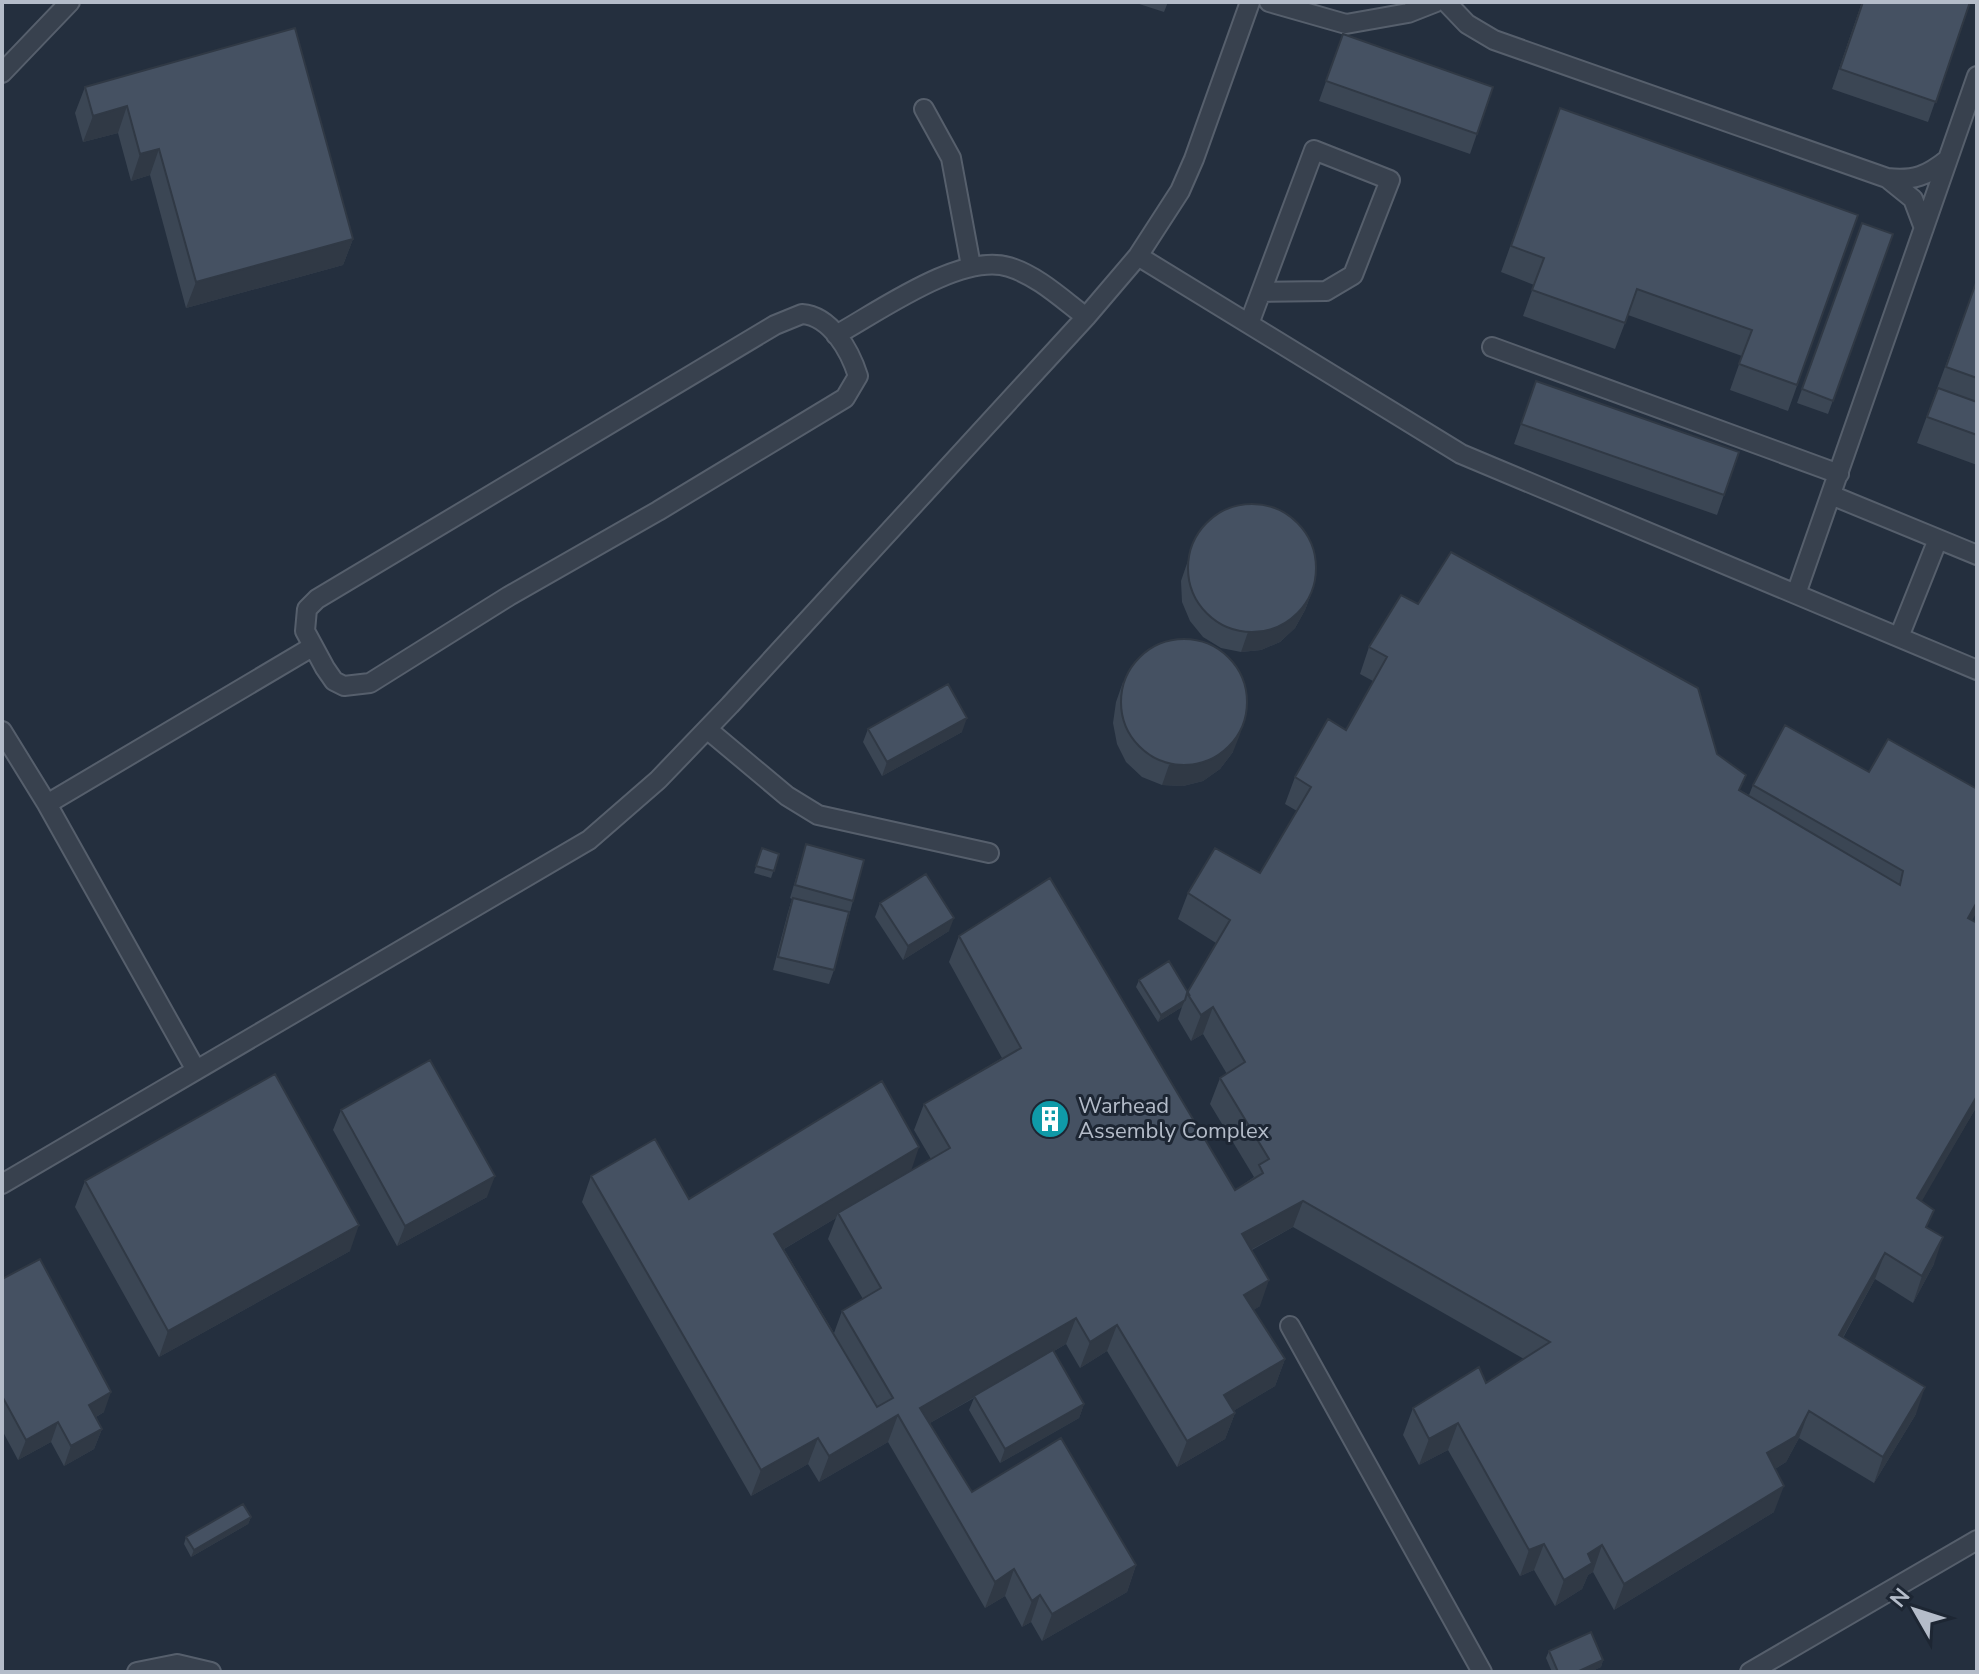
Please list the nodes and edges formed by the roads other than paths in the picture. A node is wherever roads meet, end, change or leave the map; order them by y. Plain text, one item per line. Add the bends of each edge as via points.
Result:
1 (70, 2) edge
2 (1250, 2) edge
3 (1269, 2) edge
4 (1436, 2) edge
5 (1446, 2) edge
6 (2, 73) edge
7 (1977, 76) edge
8 (924, 109) dead end
9 (1948, 159) junction
10 (1887, 178) junction
11 (1924, 228) junction
12 (1138, 256) junction
13 (971, 266) junction
14 (1261, 292) junction
15 (1086, 317) junction
16 (1249, 324) junction
17 (836, 335) junction
18 (1492, 347) dead end
19 (1839, 474) junction
20 (1831, 495) junction
21 (1938, 539) junction
22 (1977, 555) edge
23 (1796, 594) junction
24 (1899, 637) junction
25 (312, 647) junction
26 (1977, 670) edge
27 (707, 729) junction
28 (2, 731) edge
29 (47, 804) junction
30 (989, 853) dead end
31 (196, 1070) junction
32 (2, 1184) edge
33 (1290, 1326) dead end
34 (1977, 1540) edge
35 (137, 1672) edge
36 (211, 1672) edge
37 (1482, 1672) edge
38 (1750, 1672) edge

1 - 6 lane
2 - 12 lane via 1180,191
3 - 4 lane via 1346,24 1408,13
5 - 10 lane via 1467,24 1494,40
7 - 9 lane
8 - 13 lane via 951,158
9 - 10 lane via 1916,179
9 - 11 lane
10 - 11 lane via 1913,199
11 - 19 lane
12 - 15 lane
12 - 16 lane
13 - 15 lane via 1009,267 1045,285
13 - 17 lane
14 - 14 lane via 1314,150 1390,180 1353,275 1326,291
14 - 16 lane
15 - 27 lane
16 - 23 lane via 1461,454
17 - 25 lane via 813,315 775,325 317,599 305,620
17 - 25 lane via 858,376 845,398 370,683 344,686 334,681
18 - 19 lane
19 - 20 lane
20 - 21 lane
20 - 23 lane
21 - 22 lane
21 - 24 lane
23 - 24 lane
24 - 26 lane
25 - 29 lane
27 - 30 lane via 818,815
27 - 31 lane via 589,840
28 - 29 lane
29 - 31 lane
31 - 32 lane
33 - 37 lane
34 - 38 lane
35 - 36 lane via 177,1664

